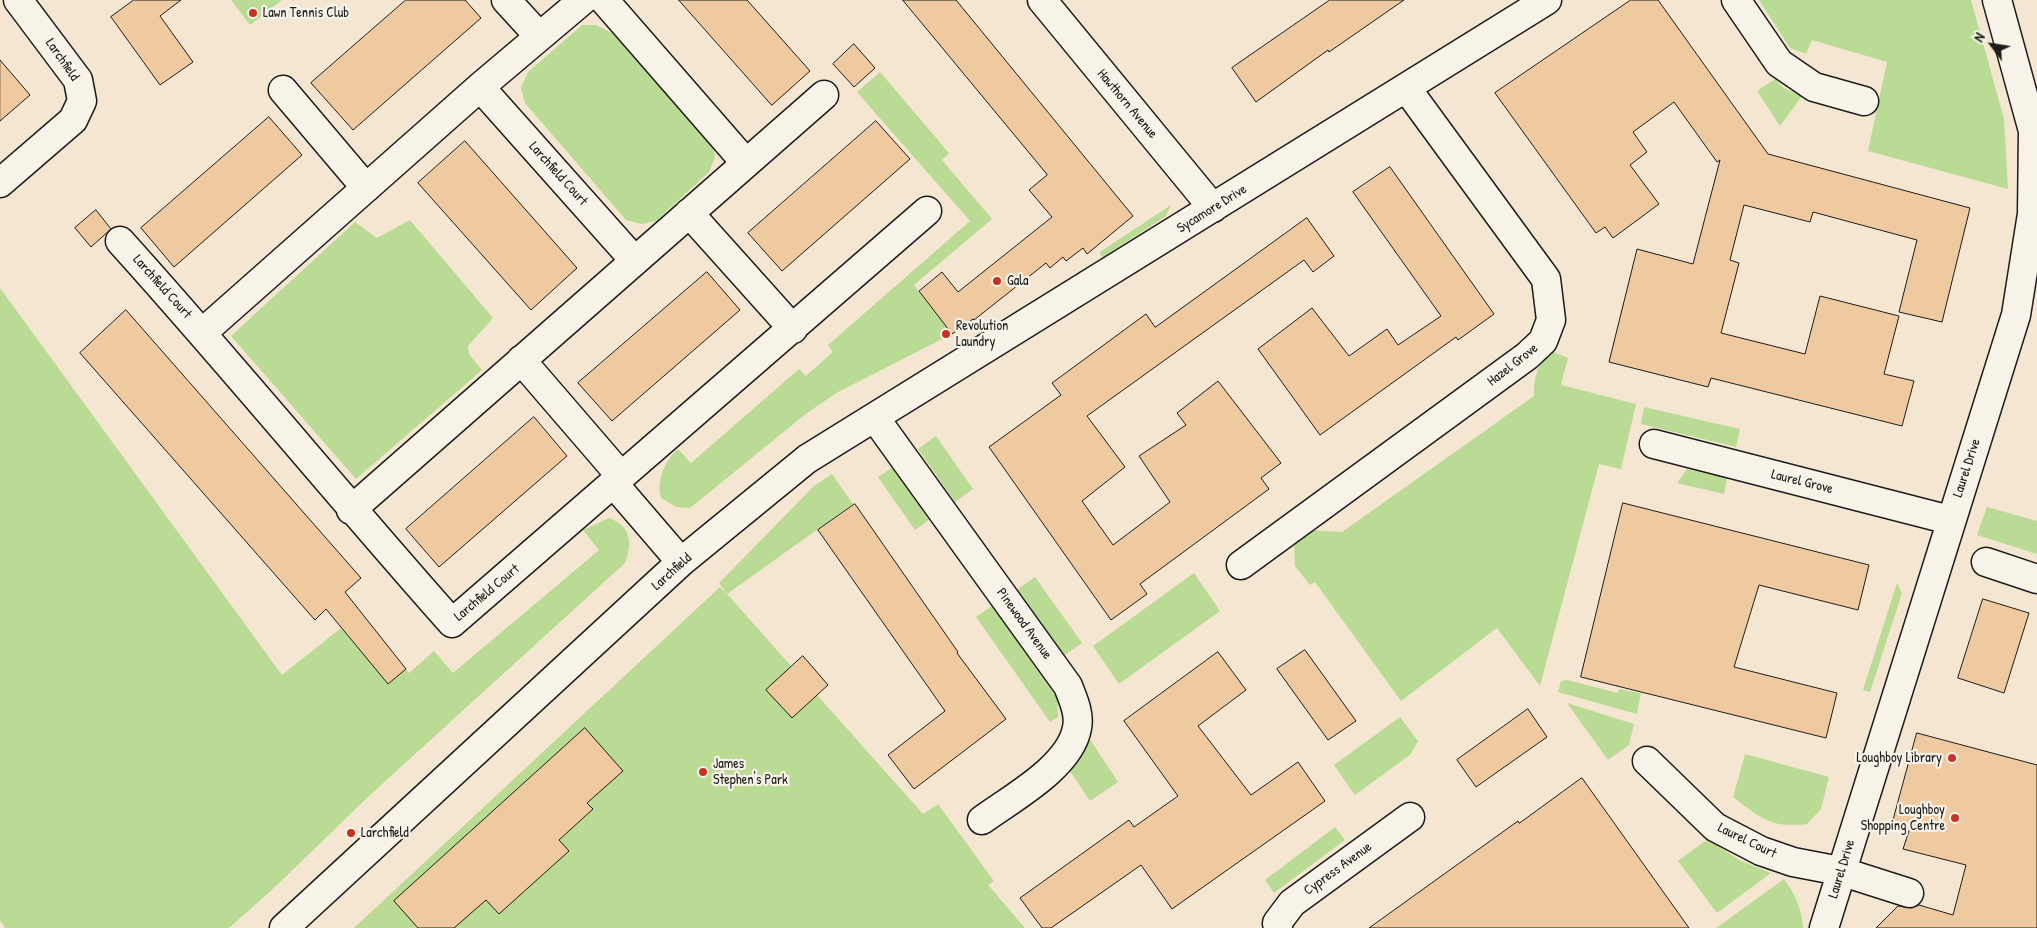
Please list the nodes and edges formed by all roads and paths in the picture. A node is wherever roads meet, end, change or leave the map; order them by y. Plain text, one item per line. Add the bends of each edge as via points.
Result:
1 (18, 0) edge
2 (506, 0) edge
3 (583, 0) edge
4 (604, 0) edge
5 (1042, 0) edge
6 (1547, 0) edge
7 (1736, 0) edge
8 (1997, 0) edge
9 (539, 36) junction
10 (480, 87) junction
11 (1407, 88) junction
12 (283, 90) dead end
13 (824, 95) dead end
14 (1864, 100) dead end
15 (746, 162) junction
16 (0, 183) edge
17 (366, 188) junction
18 (1213, 208) junction
19 (927, 211) dead end
20 (689, 213) junction
21 (2034, 214) edge
22 (120, 241) dead end
23 (635, 261) junction
24 (793, 329) junction
25 (202, 333) junction
26 (521, 360) junction
27 (876, 418) junction
28 (1654, 444) dead end
29 (618, 480) junction
30 (351, 510) junction
31 (1950, 520) junction
32 (681, 562) junction
33 (1986, 562) dead end
34 (1241, 565) dead end
35 (2037, 579) edge
36 (1647, 761) dead end
37 (1410, 817) dead end
38 (982, 820) dead end
39 (1840, 871) junction
40 (1909, 893) dead end
41 (284, 928) edge
42 (1278, 928) edge
43 (1824, 928) edge

1 - 16 street, Larchfield via 78,80 82,101 74,120
2 - 9 street
3 - 9 street
4 - 15 street
5 - 18 street, Hawthorn Avenue
6 - 11 street, Sycamore Drive
7 - 14 street via 1779,63 1814,87
8 - 21 street, Laurel Drive via 2033,132
9 - 10 street
10 - 17 street
10 - 23 street, Larchfield Court
11 - 18 street, Sycamore Drive
11 - 34 street, Hazel Grove via 1546,279 1551,320 1543,341 1527,356
12 - 17 street
13 - 15 street
15 - 20 street
17 - 25 street
18 - 27 street, Sycamore Drive
19 - 24 street, Larchfield Court
20 - 23 street
20 - 24 street
21 - 31 street, Laurel Drive via 2016,314
22 - 25 street, Larchfield Court
23 - 26 street
24 - 29 street, Larchfield Court
25 - 30 street, Larchfield Court
26 - 29 street
26 - 30 street
27 - 32 street, Larchfield via 806,459
27 - 38 street, Pinewood Avenue via 1068,686 1077,711 1077,728 1064,756 1043,776
28 - 31 street, Laurel Grove
29 - 30 street, Larchfield Court via 452,623
29 - 32 street
31 - 39 street, Laurel Drive
32 - 41 street, Larchfield
33 - 35 street
36 - 39 street, Laurel Court via 1715,827 1761,851 1793,862
37 - 42 street, Cypress Avenue via 1292,903 1276,923
39 - 40 street, Laurel Court
39 - 43 street, Laurel Drive

